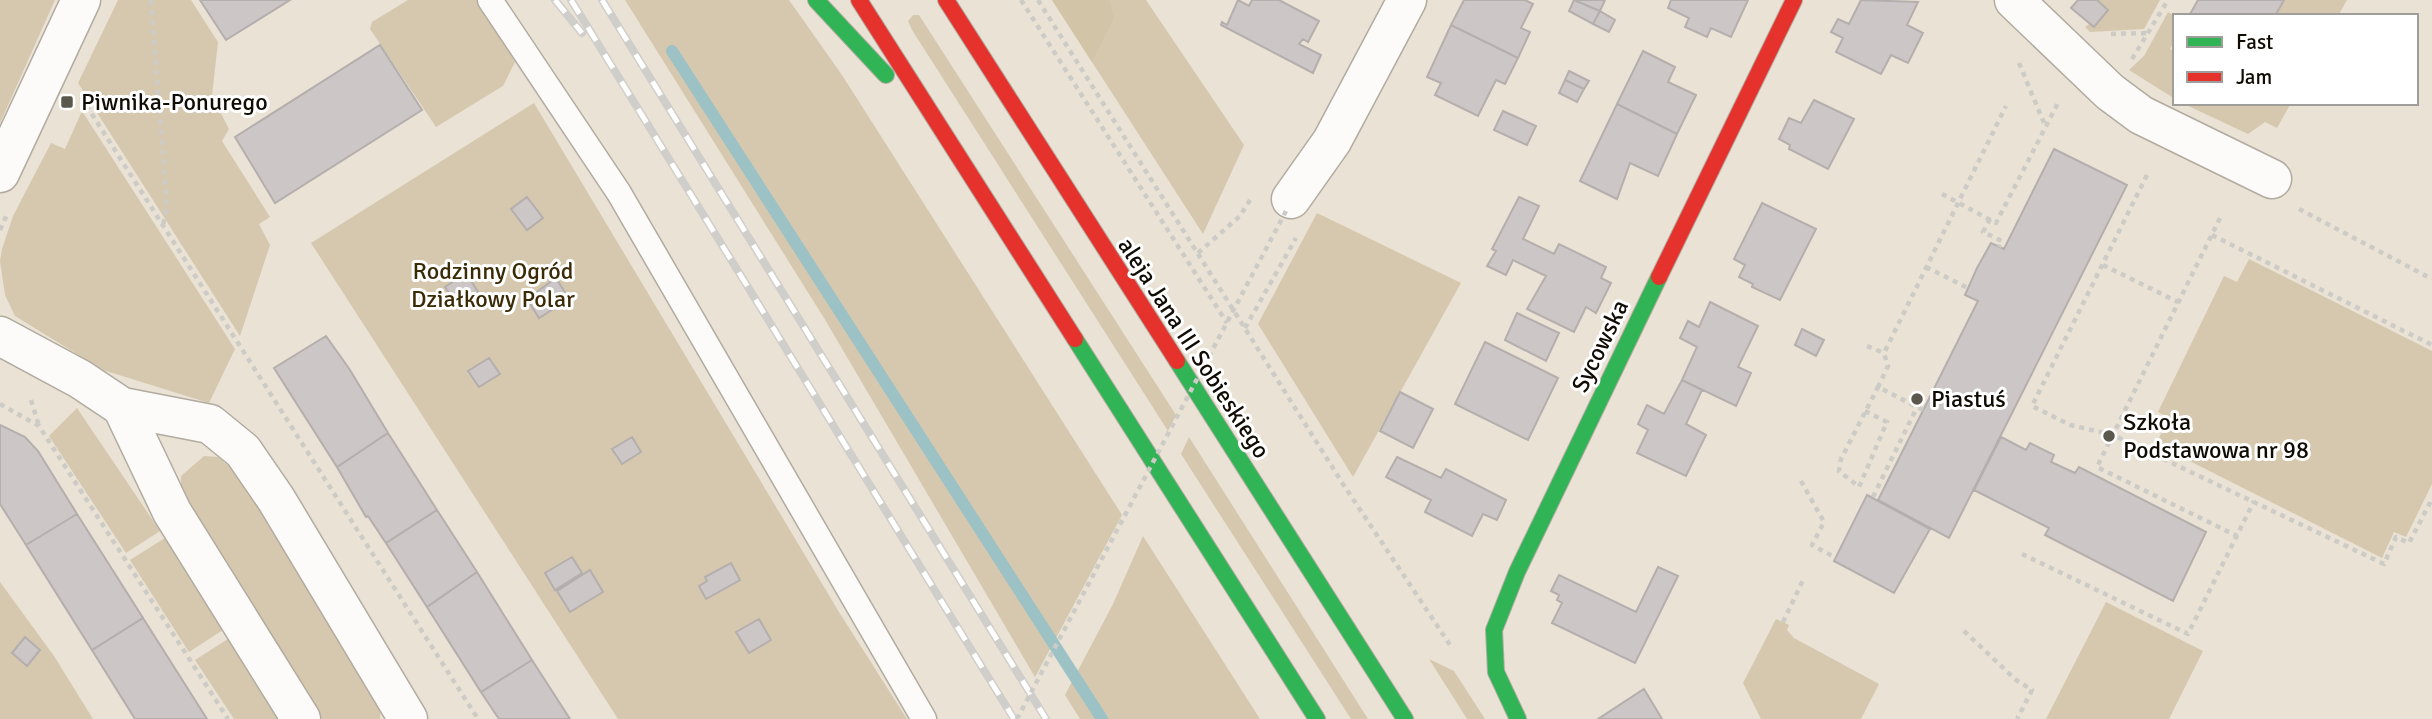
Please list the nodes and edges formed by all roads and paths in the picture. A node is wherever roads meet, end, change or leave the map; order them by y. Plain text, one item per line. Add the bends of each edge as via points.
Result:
1 (81, 0) edge
2 (151, 0) edge
3 (490, 0) edge
4 (816, 0) edge
5 (859, 0) edge
6 (946, 0) edge
7 (1021, 0) edge
8 (1038, 0) edge
9 (1407, 0) edge
10 (1794, 0) edge
11 (2014, 0) edge
12 (2168, 0) edge
13 (2110, 92) junction
14 (78, 93) dead end
15 (2033, 97) dead end
16 (2006, 106) dead end
17 (2056, 108) dead end
18 (2045, 124) junction
19 (952, 146) junction
20 (0, 173) edge
21 (2147, 175) dead end
22 (2273, 179) dead end
23 (1942, 194) dead end
24 (1957, 203) junction
25 (1289, 205) junction
26 (2298, 209) dead end
27 (1240, 216) dead end
28 (2220, 218) dead end
29 (1990, 219) junction
30 (163, 225) junction
31 (2212, 235) junction
32 (1999, 247) dead end
33 (1198, 253) junction
34 (2103, 265) junction
35 (1926, 267) junction
36 (2432, 279) edge
37 (1968, 288) dead end
38 (2178, 302) junction
39 (1227, 323) junction
40 (1245, 328) junction
41 (0, 336) edge
42 (2432, 345) edge
43 (1867, 346) dead end
44 (1884, 353) junction
45 (1878, 387) junction
46 (0, 404) edge
47 (122, 407) junction
48 (1917, 407) junction
49 (1923, 410) dead end
50 (1866, 411) junction
51 (2113, 435) junction
52 (1801, 481) dead end
53 (1873, 497) dead end
54 (2432, 499) edge
55 (2254, 501) junction
56 (2236, 537) junction
57 (2022, 555) dead end
58 (1836, 558) dead end
59 (1804, 578) dead end
60 (1783, 622) dead end
61 (1964, 631) dead end
62 (1458, 657) dead end
63 (228, 719) edge
64 (300, 719) edge
65 (408, 719) edge
66 (478, 719) edge
67 (924, 719) edge
68 (1017, 719) edge
69 (1317, 719) edge
70 (1405, 719) edge
71 (1518, 719) edge
72 (2017, 719) edge

1 - 20 street
2 - 30 path via 167,207
3 - 67 lane via 619,193
4 - 19 main road
5 - 19 main road
6 - 70 main road, aleja Jana III Sobieskiego
7 - 39 path
8 - 33 path
9 - 25 street via 1332,141
10 - 71 main road, Sycowska via 1552,498 1494,630 1496,672
11 - 13 street
12 - 13 path
13 - 22 street via 2141,115
14 - 30 path
15 - 18 path
16 - 24 path
17 - 18 path
18 - 29 path via 1996,223
19 - 69 main road
21 - 34 path
23 - 24 path
24 - 29 path
24 - 35 path
25 - 39 path, bridge
25 - 40 path via 1306,220
26 - 36 path
27 - 33 path
28 - 31 path
29 - 32 path via 1983,232 2001,241
30 - 66 path
31 - 38 path
31 - 42 path
33 - 40 path
34 - 38 path
34 - 51 path via 2032,406 2070,425
35 - 37 path
35 - 44 path
38 - 51 path
39 - 68 path, bridge
40 - 62 path
41 - 47 street
43 - 44 path
44 - 45 path via 1888,366
45 - 48 path
45 - 50 path
46 - 63 path via 39,426
47 - 64 street via 172,512
47 - 65 street via 210,424 243,451
48 - 49 path
48 - 53 path
50 - 50 path via 1839,471 1859,487 1887,422
51 - 55 path
51 - 56 path via 2097,467
52 - 58 path via 1824,522 1812,545
54 - 55 path via 2409,543 2396,537 2384,564
55 - 56 path
56 - 57 path via 2188,634
59 - 60 path
61 - 72 path via 2032,690

